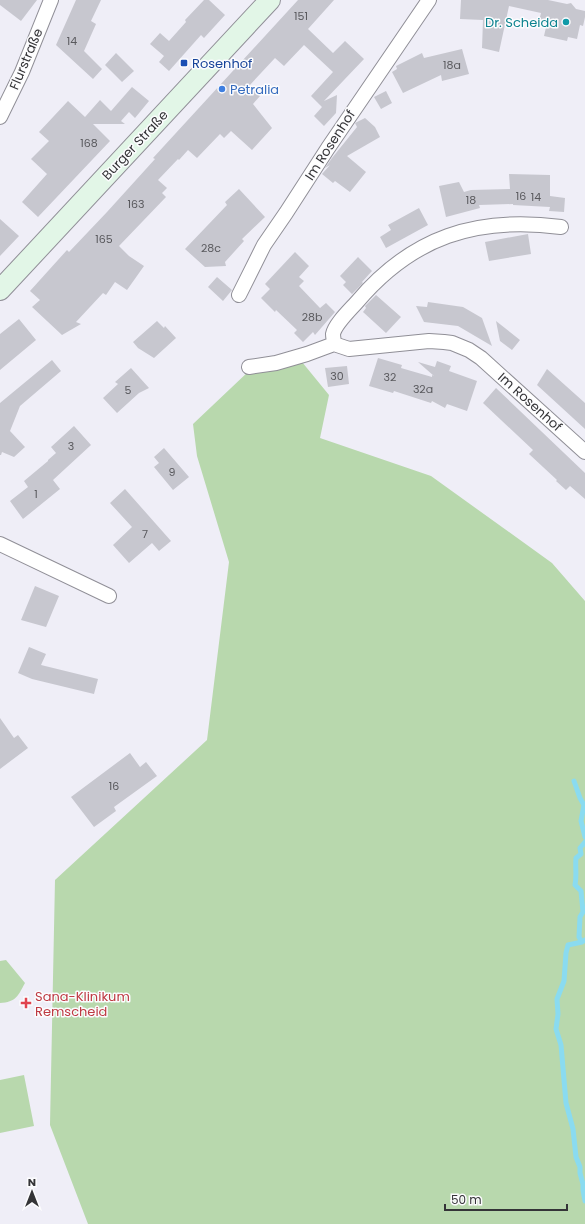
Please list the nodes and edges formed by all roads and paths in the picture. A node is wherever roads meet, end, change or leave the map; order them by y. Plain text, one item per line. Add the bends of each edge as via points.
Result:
1 (51, 0) edge
2 (268, 0) edge
3 (429, 0) edge
4 (0, 117) edge
5 (561, 227) dead end
6 (0, 290) edge
7 (239, 295) dead end
8 (334, 344) junction
9 (250, 367) dead end
10 (585, 452) edge
11 (0, 544) edge
12 (109, 596) dead end

1 - 4 street, Flurstraße via 22,72
2 - 6 main road, Burger Straße
3 - 7 street, Im Rosenhof via 264,245
5 - 8 street via 535,224 486,226 429,244 388,270 361,297 339,323 333,334
8 - 9 street via 276,363
8 - 10 street, Im Rosenhof via 349,349 429,341 452,343 469,350 485,361
11 - 12 street

